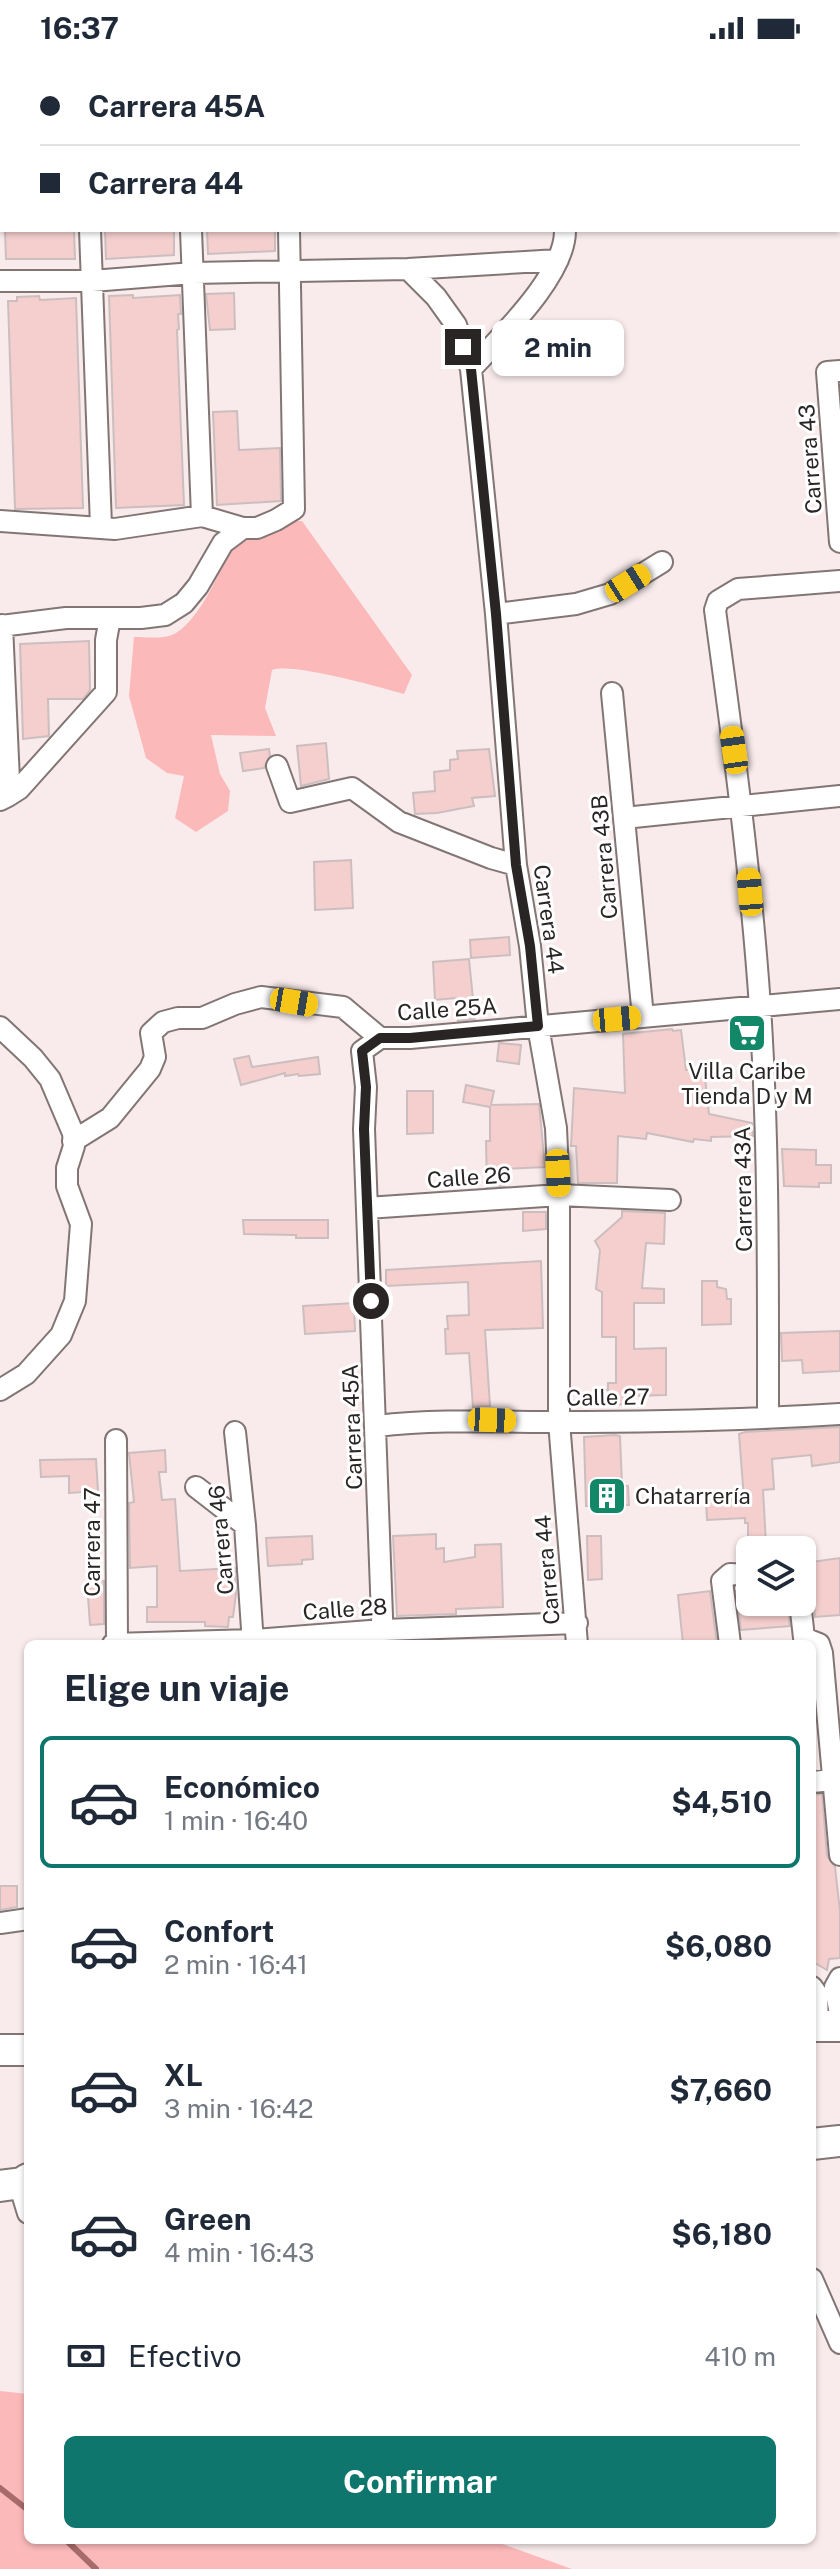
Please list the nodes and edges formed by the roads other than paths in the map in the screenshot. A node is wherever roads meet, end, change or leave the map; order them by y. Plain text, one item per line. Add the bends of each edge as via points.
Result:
1 (90, 232) edge
2 (191, 232) edge
3 (289, 232) edge
4 (565, 232) edge
5 (558, 260) junction
6 (408, 269) junction
7 (291, 270) junction
8 (193, 273) junction
9 (0, 281) edge
10 (92, 281) junction
11 (471, 369) junction
12 (833, 371) edge
13 (202, 516) junction
14 (0, 521) edge
15 (101, 526) junction
16 (243, 528) junction
17 (840, 542) edge
18 (662, 562) dead end
19 (840, 581) edge
20 (496, 614) junction
21 (110, 618) junction
22 (1, 626) edge
23 (612, 693) dead end
24 (277, 766) dead end
25 (840, 796) edge
26 (4, 798) edge
27 (742, 806) junction
28 (624, 818) junction
29 (516, 865) junction
30 (840, 999) edge
31 (760, 1006) junction
32 (643, 1017) junction
33 (538, 1026) junction
34 (0, 1027) edge
35 (380, 1038) junction
36 (73, 1141) junction
37 (559, 1195) junction
38 (670, 1200) dead end
39 (367, 1208) junction
40 (0, 1390) edge
41 (840, 1414) edge
42 (768, 1418) junction
43 (559, 1422) junction
44 (377, 1426) junction
45 (235, 1432) dead end
46 (116, 1440) dead end
47 (196, 1487) dead end
48 (245, 1525) junction
49 (736, 1574) edge
50 (802, 1616) edge
51 (577, 1623) junction
52 (383, 1637) edge
53 (116, 1640) edge
54 (253, 1640) edge
55 (305, 1640) edge
56 (577, 1640) edge
57 (729, 1640) edge
58 (809, 1640) edge
59 (816, 1643) edge
60 (833, 1780) junction
61 (816, 1782) edge
62 (840, 1855) edge
63 (24, 1920) edge
64 (0, 1923) edge
65 (840, 1978) edge
66 (816, 1993) edge
67 (827, 2023) edge
68 (840, 2141) edge
69 (816, 2144) edge
70 (816, 2288) edge
71 (840, 2343) edge

1 - 10 street
2 - 8 street
3 - 7 street
4 - 5 street
5 - 6 street
5 - 11 street via 540,291
6 - 7 street
6 - 11 street, Carrera 44 via 456,325
7 - 8 street
7 - 16 street via 294,509 257,528
8 - 10 street
8 - 13 street
9 - 10 street
10 - 15 street
11 - 20 street, Carrera 44
12 - 17 street, Carrera 43
13 - 15 street via 115,529
13 - 16 street
14 - 15 street
16 - 21 street via 223,543 184,603 165,615
18 - 20 street via 610,594
19 - 27 street, Carrera 43A via 738,589 718,601 715,610
20 - 29 street, Carrera 44
21 - 22 street
21 - 26 street via 106,692 19,789
22 - 26 street
23 - 28 street, Carrera 43B
24 - 29 street via 290,802 352,788 399,822
25 - 27 street
27 - 28 street
27 - 31 street, Carrera 43A
28 - 32 street, Carrera 43B
29 - 33 street, Carrera 44
30 - 31 street, Calle 25A
31 - 32 street, Calle 25A
31 - 42 street, Carrera 43A via 769,1204
32 - 33 street, Calle 25A
33 - 35 street, Calle 25A
33 - 37 street, Carrera 44 via 556,1128
34 - 36 street via 50,1079
35 - 36 street via 343,1007 261,997 202,1018 163,1022 151,1033 155,1057 150,1069 110,1118
35 - 39 street, Calle 25A via 362,1051
36 - 40 street via 67,1186 81,1224 75,1301 47,1353
37 - 38 street, Calle 26
37 - 39 street, Calle 26
37 - 43 street, Carrera 44
39 - 44 street, Carrera 45A
41 - 42 street, Calle 27
42 - 43 street, Calle 27
43 - 44 street, Calle 27 via 432,1420
43 - 51 street, Carrera 44
44 - 52 street, Carrera 45A
45 - 48 street, Carrera 46
46 - 53 street, Carrera 47
47 - 48 street
48 - 54 street, Carrera 46
49 - 57 street via 722,1581
50 - 58 street via 804,1638
51 - 52 street, Calle 28
51 - 56 street, Carrera 44
52 - 55 street, Calle 28
59 - 60 street via 822,1653
60 - 61 street
60 - 62 street
63 - 64 street
65 - 67 street
66 - 67 street
68 - 69 highway
70 - 71 street

